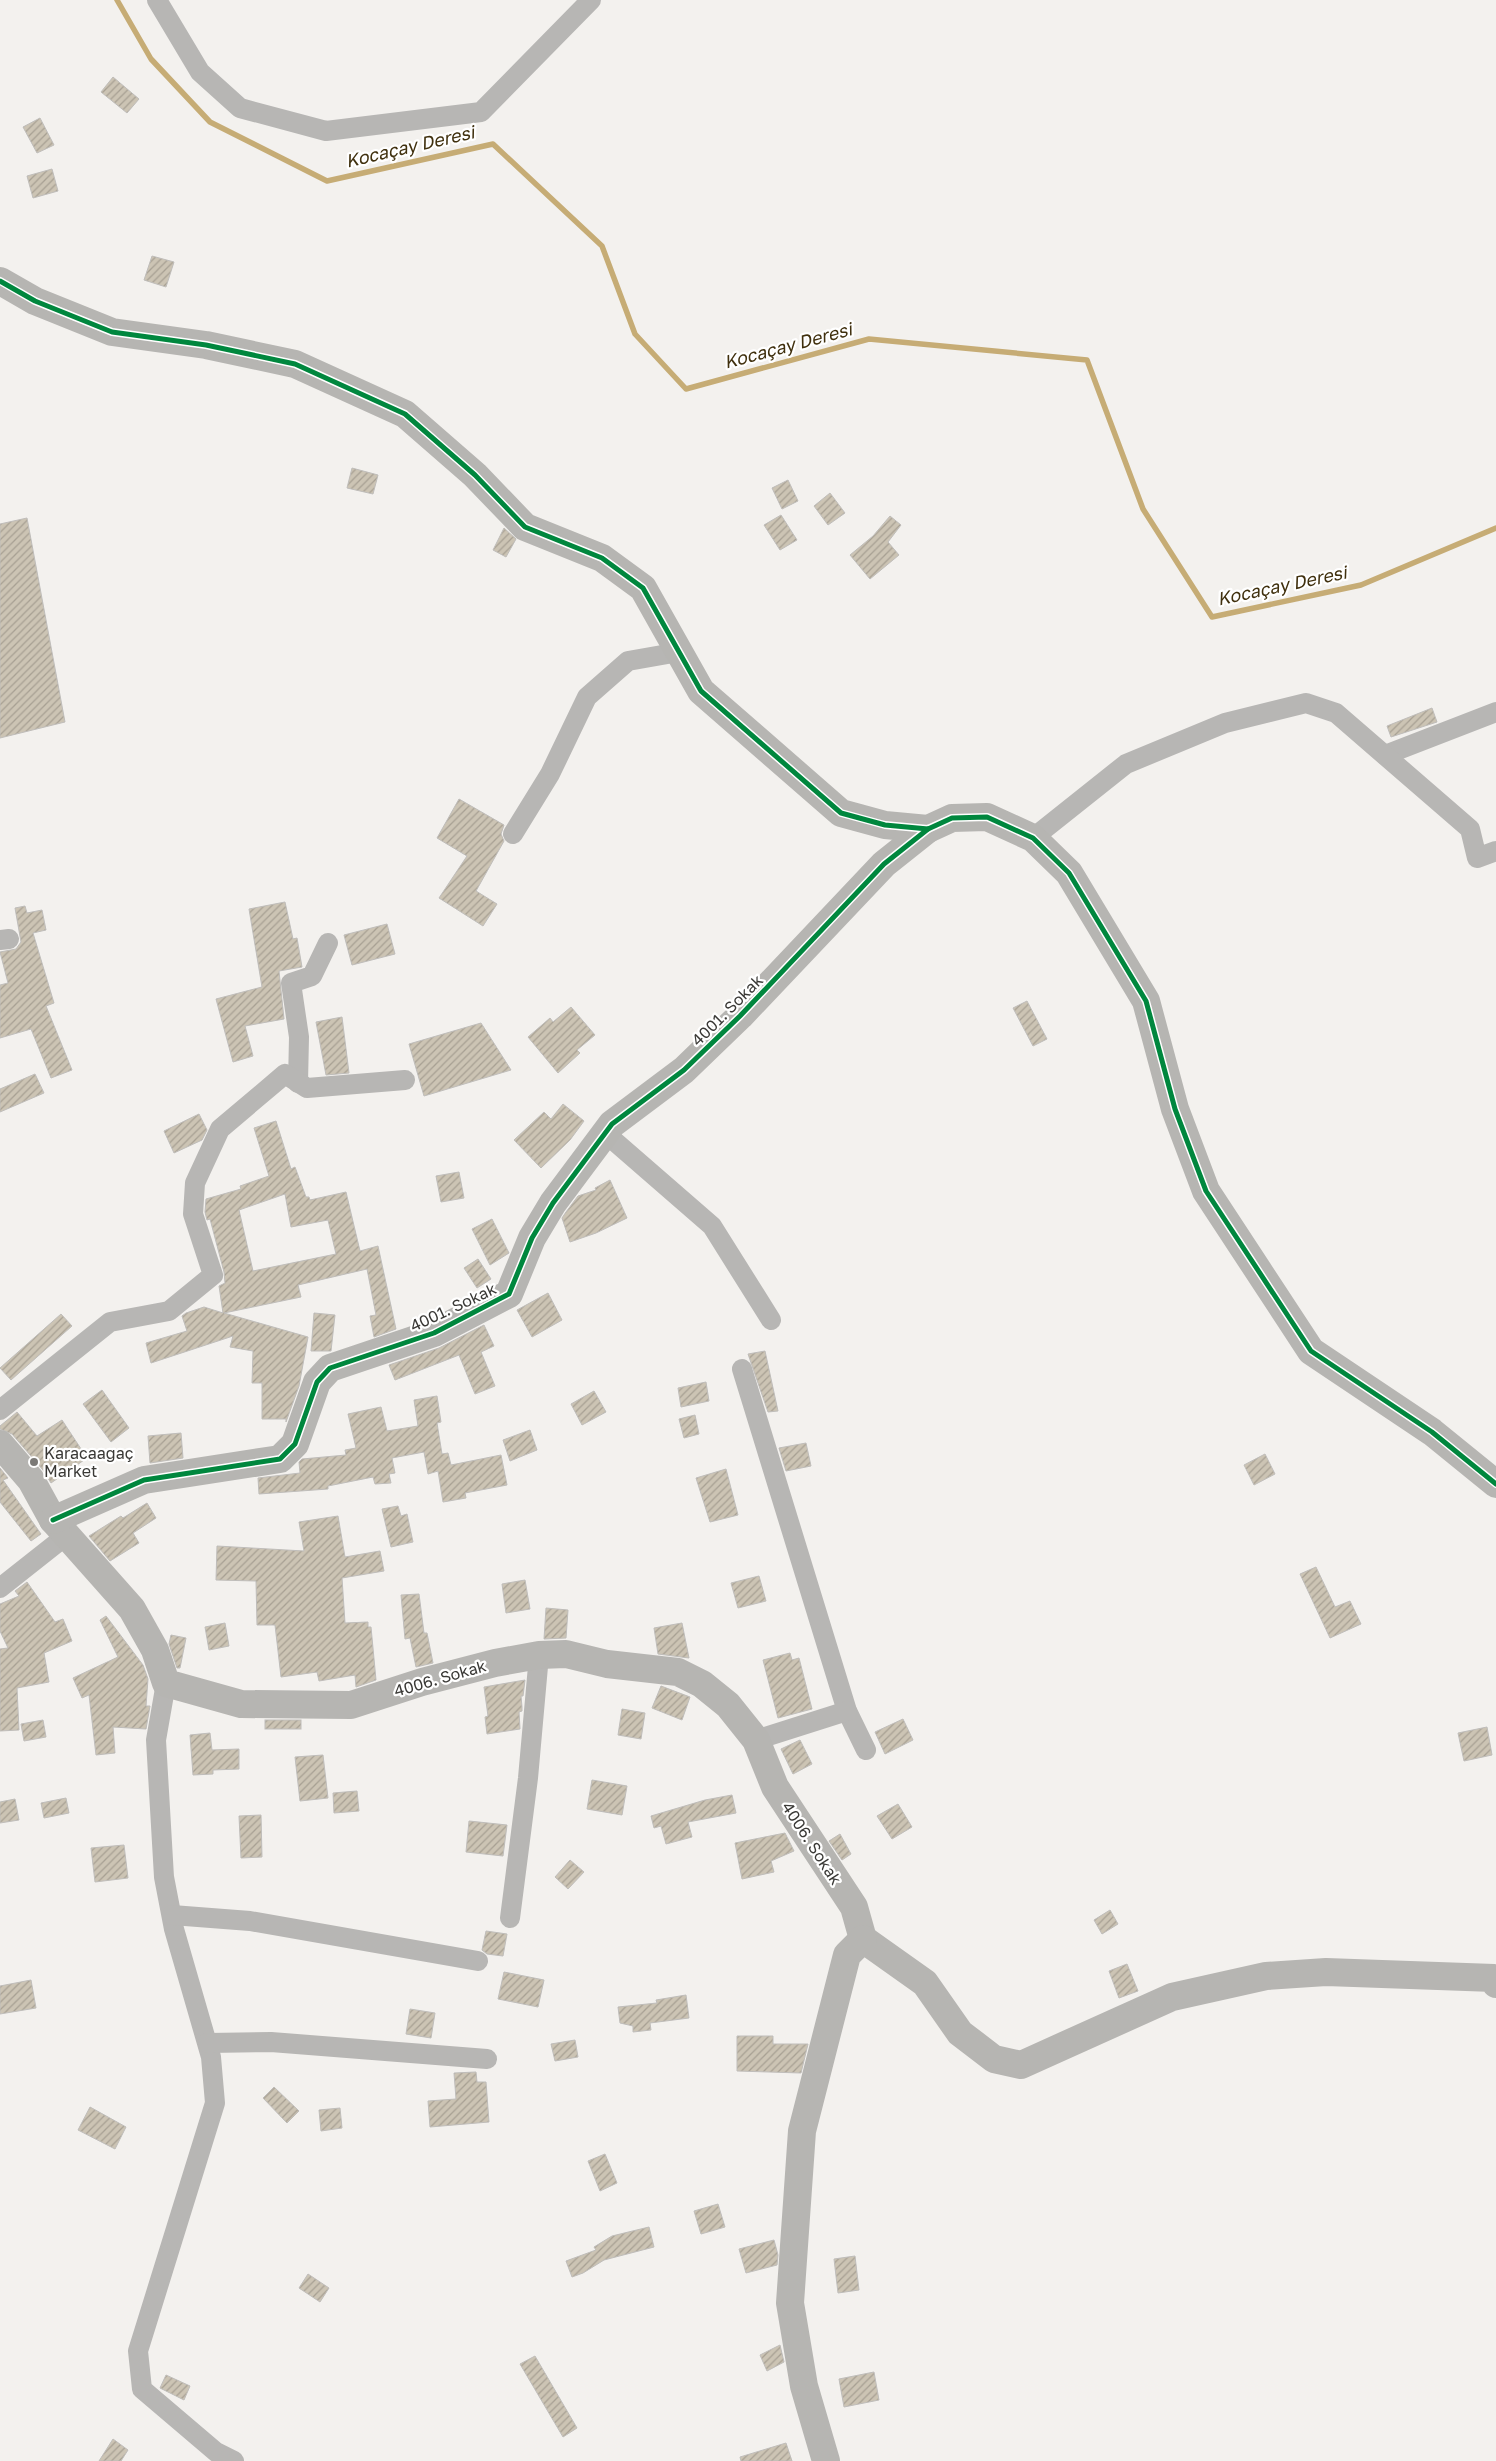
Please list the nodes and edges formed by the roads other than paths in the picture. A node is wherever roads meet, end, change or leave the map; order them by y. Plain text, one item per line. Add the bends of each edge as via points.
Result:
1 (157, 0) edge
2 (591, 0) edge
3 (0, 281) edge
4 (679, 652) junction
5 (1496, 712) edge
6 (1384, 755) junction
7 (928, 829) junction
8 (514, 834) dead end
9 (1033, 838) junction
10 (1496, 851) edge
11 (328, 943) dead end
12 (405, 1080) dead end
13 (298, 1082) junction
14 (606, 1133) junction
15 (772, 1320) dead end
16 (742, 1368) dead end
17 (0, 1410) edge
18 (0, 1444) edge
19 (1496, 1484) edge
20 (60, 1527) junction
21 (0, 1588) edge
22 (539, 1655) junction
23 (166, 1683) junction
24 (847, 1711) junction
25 (756, 1740) junction
26 (866, 1750) dead end
27 (172, 1915) junction
28 (510, 1918) dead end
29 (863, 1939) junction
30 (478, 1961) dead end
31 (1496, 1984) edge
32 (208, 2043) junction
33 (486, 2059) dead end
34 (234, 2461) edge
35 (826, 2461) edge

1 - 2 street via 200,72 240,108 326,131 481,112
3 - 4 street via 35,301 112,332 206,345 295,364 405,414 475,475 525,527 602,558 643,588
4 - 7 street via 700,690 841,813 885,825
4 - 8 street via 628,661 587,697 550,774
5 - 6 street
6 - 9 street via 1336,714 1306,703 1224,723 1126,764
6 - 10 street via 1470,829 1477,858
7 - 9 street, 4001. Sokak via 952,818 987,817
7 - 14 street, 4001. Sokak via 884,864 740,1016 684,1070 612,1124
9 - 19 street, 4001. Sokak via 1069,873 1146,1001 1175,1109 1206,1191 1311,1351 1432,1432
11 - 13 street via 312,976 291,983 299,1037
12 - 13 street via 307,1088
13 - 17 street via 285,1074 220,1129 195,1183 193,1214 213,1274 169,1311 110,1322
14 - 15 street via 712,1226
14 - 20 street, 4001. Sokak via 553,1203 532,1238 509,1294 434,1333 330,1368 317,1382 295,1444 280,1460 144,1480
16 - 24 street
18 - 20 street via 31,1480
20 - 21 street
20 - 23 street via 132,1609 155,1650
22 - 23 street, 4006. Sokak via 422,1682 351,1705 241,1704
22 - 25 street, 4006. Sokak via 566,1654 607,1664 678,1672 702,1684 728,1704
22 - 28 street via 528,1778
23 - 27 street via 156,1740 164,1877
24 - 25 street
24 - 26 street
25 - 29 street, 4006. Sokak via 776,1787 854,1907
27 - 30 street via 250,1921
27 - 32 street
29 - 31 street via 925,1983 960,2034 994,2059 1021,2066 1172,1997 1266,1976 1326,1972 1494,1978
29 - 35 street via 847,1955 802,2131 790,2303 804,2386
32 - 33 street via 271,2042
32 - 34 street via 215,2103 138,2351 142,2389 216,2452

